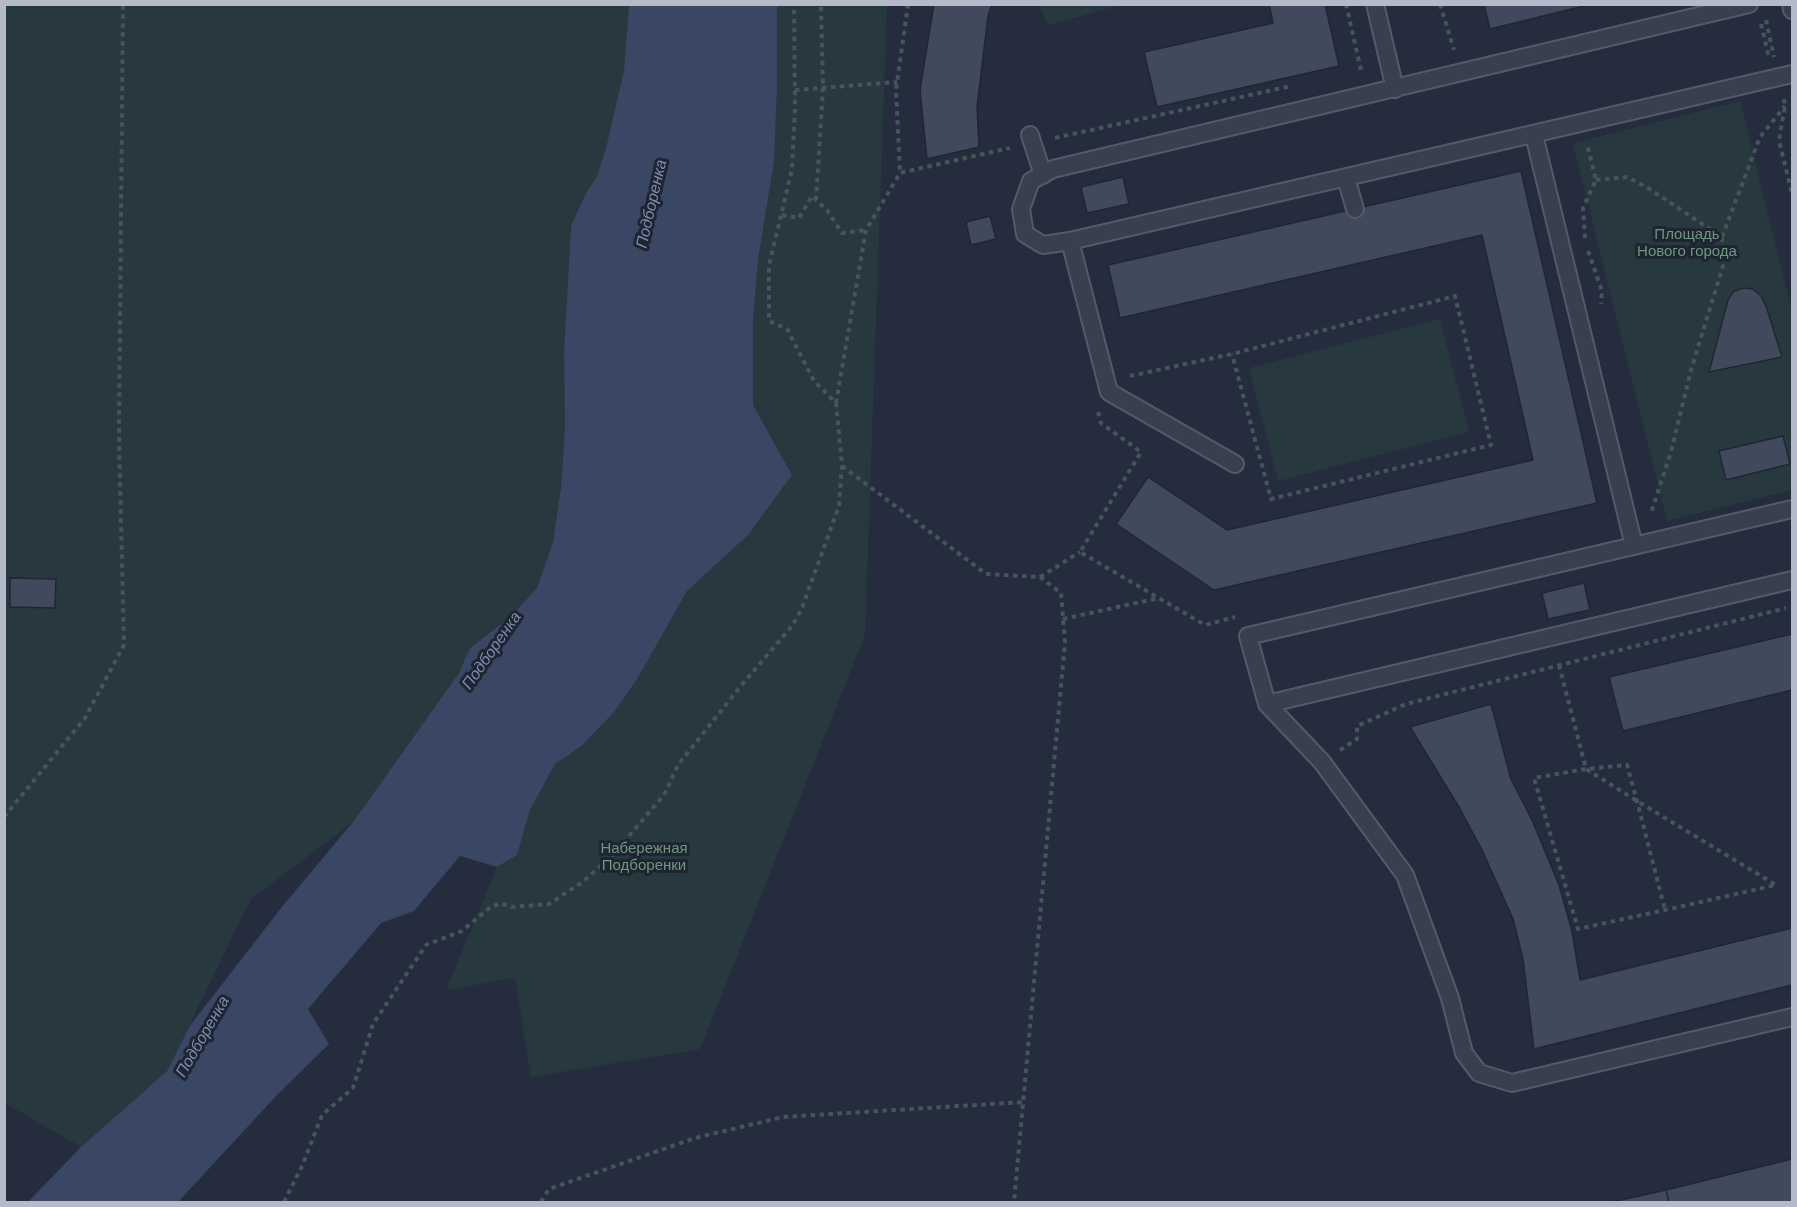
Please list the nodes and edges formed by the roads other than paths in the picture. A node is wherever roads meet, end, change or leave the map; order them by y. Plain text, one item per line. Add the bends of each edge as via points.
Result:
1 (1375, 4) edge
2 (1791, 4) edge
3 (1754, 10) edge
4 (1792, 10) edge
5 (1781, 79) edge
6 (1395, 89) junction
7 (1534, 135) junction
8 (1031, 139) road end
9 (1043, 175) junction
10 (1346, 178) junction
11 (1354, 209) dead end
12 (1070, 241) junction
13 (1235, 464) dead end
14 (1792, 509) edge
15 (1634, 546) junction
16 (1792, 580) edge
17 (1267, 704) junction
18 (1792, 1017) edge

1 - 6 lane
2 - 4 lane
3 - 6 lane
5 - 7 lane
6 - 9 lane via 1053,169
7 - 10 lane
7 - 15 lane
8 - 9 lane
9 - 12 lane via 1031,181 1021,209 1025,234 1043,245
10 - 11 lane
10 - 12 lane
12 - 13 lane via 1109,392
14 - 15 lane
15 - 17 lane via 1248,636
16 - 17 lane
17 - 18 lane via 1322,762 1405,876 1447,988 1464,1053 1479,1073 1512,1083

